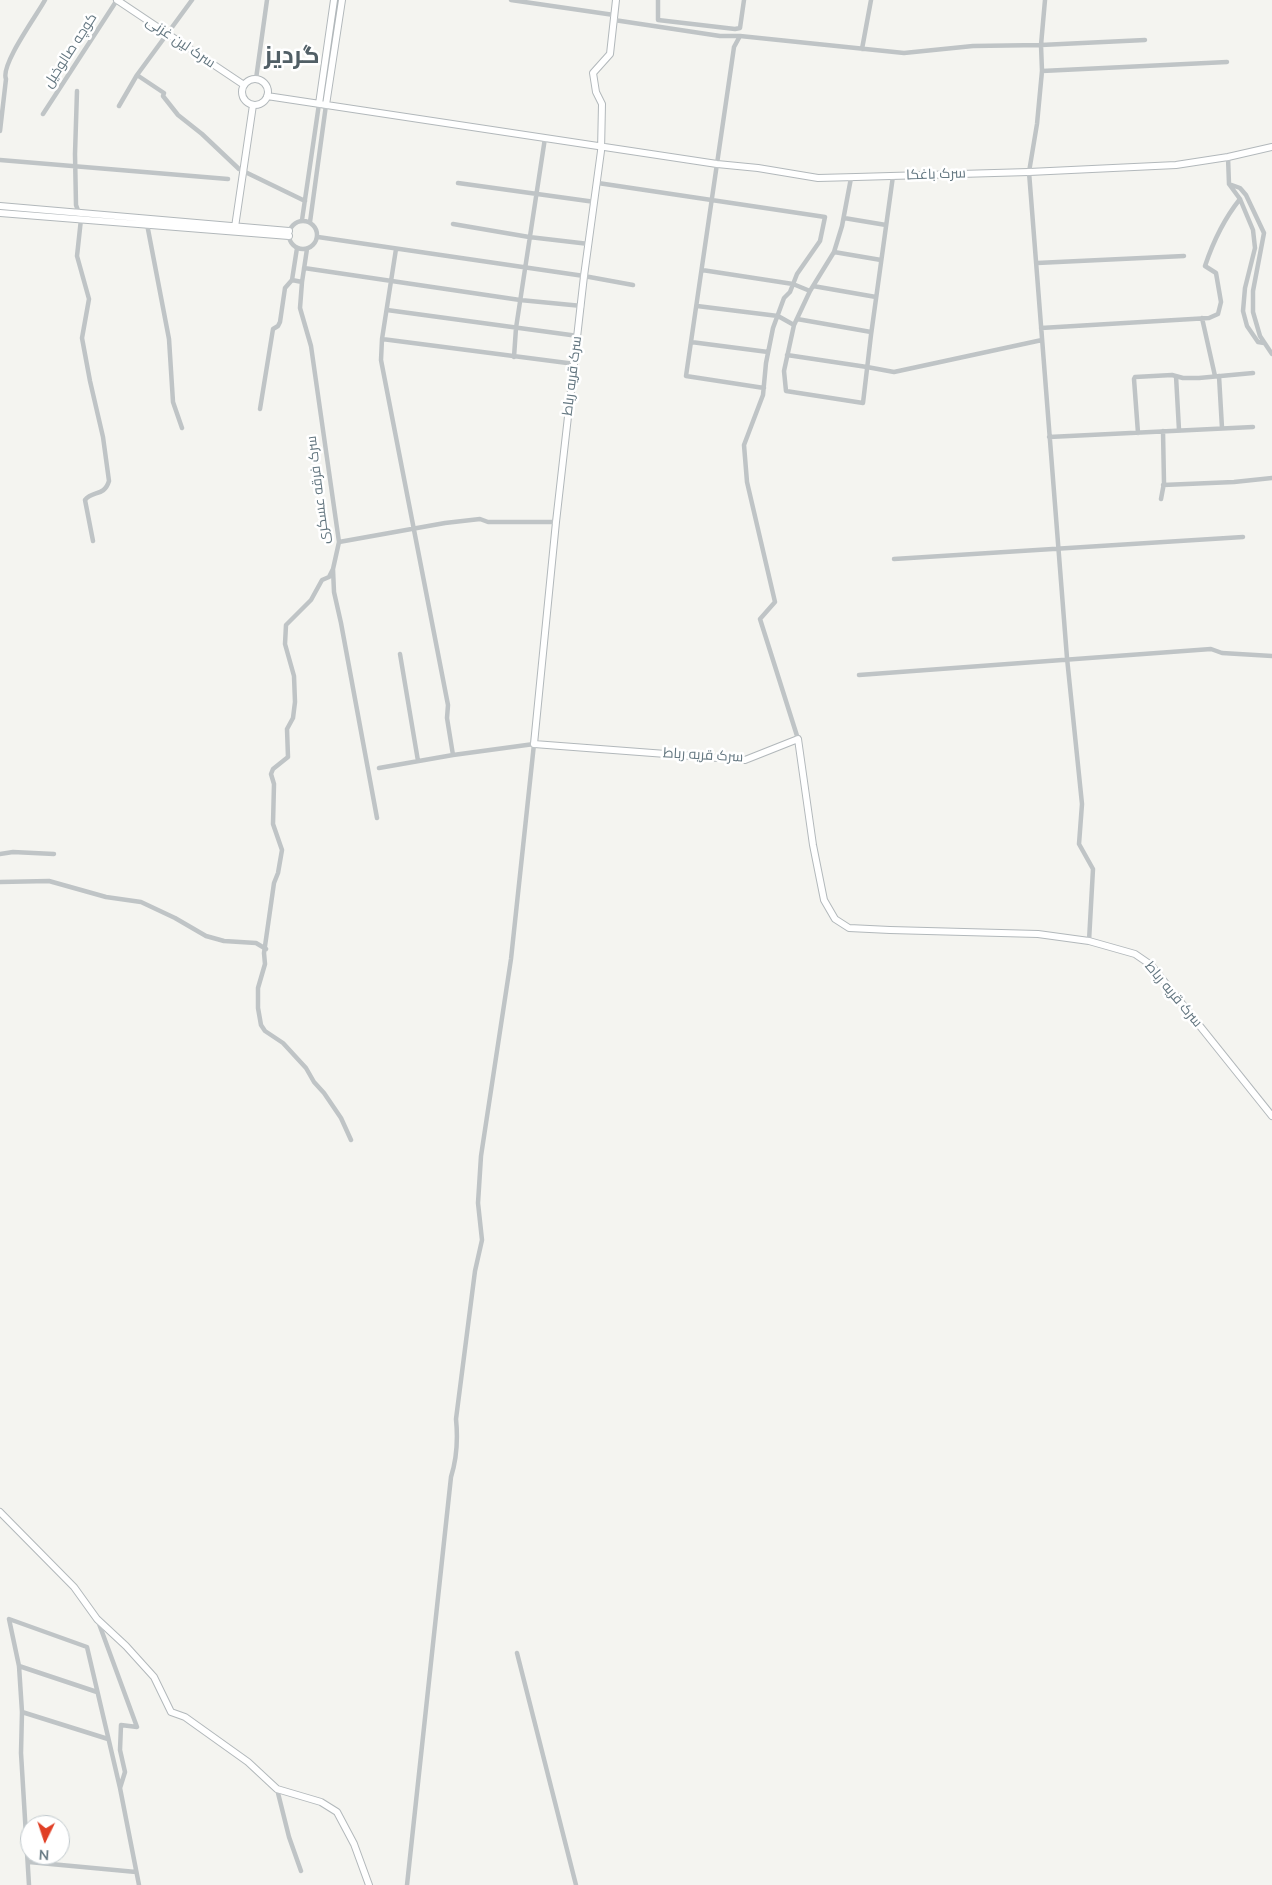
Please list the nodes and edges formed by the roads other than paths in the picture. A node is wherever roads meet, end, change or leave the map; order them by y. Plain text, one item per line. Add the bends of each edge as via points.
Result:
1 (46, 0) edge
2 (117, 0) edge
3 (192, 0) edge
4 (267, 0) edge
5 (334, 0) edge
6 (342, 0) edge
7 (511, 0) edge
8 (616, 0) edge
9 (658, 0) edge
10 (744, 0) edge
11 (871, 0) edge
12 (1045, 0) edge
13 (614, 18) junction
14 (167, 34) junction
15 (740, 36) junction
16 (1145, 40) dead end
17 (1041, 45) junction
18 (862, 49) junction
19 (1227, 62) dead end
20 (1042, 71) junction
21 (137, 75) junction
22 (256, 79) junction
23 (244, 85) junction
24 (77, 91) dead end
25 (267, 96) junction
26 (319, 104) junction
27 (326, 105) junction
28 (119, 106) dead end
29 (253, 106) junction
30 (43, 114) dead end
31 (0, 131) edge
32 (546, 138) junction
33 (600, 146) junction
34 (1272, 147) edge
35 (1228, 157) junction
36 (0, 160) edge
37 (717, 164) junction
38 (76, 166) junction
39 (243, 172) junction
40 (1028, 172) junction
41 (893, 176) junction
42 (851, 178) junction
43 (228, 179) dead end
44 (458, 183) dead end
45 (598, 183) junction
46 (1229, 184) junction
47 (536, 194) junction
48 (1240, 199) junction
49 (713, 200) junction
50 (305, 201) junction
51 (595, 202) junction
52 (0, 206) edge
53 (0, 213) edge
54 (80, 216) junction
55 (844, 218) junction
56 (302, 220) junction
57 (310, 222) junction
58 (147, 224) junction
59 (453, 224) dead end
60 (886, 225) junction
61 (234, 226) junction
62 (289, 233) junction
63 (529, 237) junction
64 (318, 238) junction
65 (589, 244) junction
66 (297, 248) junction
67 (308, 249) junction
68 (396, 249) junction
69 (834, 252) junction
70 (1184, 256) dead end
71 (882, 260) junction
72 (1037, 264) junction
73 (304, 268) junction
74 (524, 268) junction
75 (702, 270) junction
76 (584, 276) junction
77 (292, 280) junction
78 (392, 280) junction
79 (302, 282) junction
80 (793, 284) junction
81 (633, 285) dead end
82 (812, 289) junction
83 (876, 296) junction
84 (520, 300) junction
85 (582, 306) junction
86 (697, 306) junction
87 (387, 310) junction
88 (778, 316) junction
89 (1202, 318) junction
90 (797, 319) junction
91 (794, 325) junction
92 (516, 328) junction
93 (1042, 328) junction
94 (871, 332) junction
95 (578, 336) junction
96 (382, 339) junction
97 (1042, 340) junction
98 (691, 342) junction
99 (1264, 343) junction
100 (768, 352) junction
101 (1272, 354) edge
102 (787, 355) junction
103 (514, 357) junction
104 (575, 364) junction
105 (867, 367) junction
106 (1253, 373) dead end
107 (1176, 376) junction
108 (1217, 376) junction
109 (764, 388) junction
110 (260, 409) dead end
111 (1253, 426) dead end
112 (182, 428) dead end
113 (1222, 428) junction
114 (1179, 430) junction
115 (1163, 431) junction
116 (1138, 433) junction
117 (1049, 437) junction
118 (1272, 478) edge
119 (1163, 485) junction
120 (1161, 499) dead end
121 (556, 522) junction
122 (415, 529) junction
123 (1243, 537) dead end
124 (93, 541) dead end
125 (339, 542) junction
126 (1058, 548) junction
127 (894, 559) dead end
128 (332, 570) junction
129 (400, 654) dead end
130 (1272, 656) edge
131 (1067, 658) junction
132 (859, 675) dead end
133 (798, 739) junction
134 (534, 744) junction
135 (454, 755) junction
136 (418, 761) junction
137 (379, 768) dead end
138 (377, 818) dead end
139 (0, 854) edge
140 (54, 854) dead end
141 (0, 882) edge
142 (1089, 941) junction
143 (266, 949) junction
144 (1272, 1116) edge
145 (351, 1140) dead end
146 (0, 1512) edge
147 (97, 1619) junction
148 (517, 1653) dead end
149 (18, 1666) junction
150 (97, 1692) junction
151 (22, 1712) junction
152 (108, 1739) junction
153 (120, 1788) junction
154 (277, 1789) junction
155 (26, 1815) edge
156 (29, 1865) edge
157 (61, 1865) edge
158 (301, 1871) dead end
159 (136, 1872) junction
160 (29, 1885) edge
161 (139, 1885) edge
162 (369, 1885) edge
163 (407, 1885) edge
164 (576, 1885) edge

1 - 31 street via 5,69
2 - 14 street, سرک لین غزنی
2 - 30 street, کوچه صالوخیل
3 - 14 street
4 - 22 street
5 - 26 street
6 - 27 street
7 - 13 street
8 - 13 street
9 - 10 street via 658,20 735,29 740,28
11 - 18 street
12 - 17 street
13 - 15 street via 720,36
13 - 33 street, سرک قریه رباط via 610,54 593,73 602,104
14 - 21 street
14 - 23 street, سرک لین غزنی
15 - 18 street
15 - 37 street via 734,47
16 - 17 street
17 - 18 street via 973,46 904,54
17 - 20 street
19 - 20 street
20 - 40 street
21 - 28 street
21 - 39 street via 164,93 178,115
22 - 23 street
22 - 25 street via 267,87
23 - 29 street via 243,98
24 - 38 street
25 - 26 street, سرک باغکا
25 - 29 street via 262,103
26 - 27 street, سرک باغکا
26 - 50 street
27 - 32 street, سرک باغکا
27 - 57 street
29 - 39 street
32 - 33 street, سرک باغکا
32 - 47 street
33 - 37 street, سرک باغکا
33 - 45 street, سرک قریه رباط
34 - 35 street, سرک باغکا
35 - 40 street, سرک باغکا via 1176,165
35 - 46 street
36 - 38 street
37 - 42 street, سرک باغکا via 818,178
37 - 49 street
38 - 43 street
38 - 54 street via 76,205
39 - 50 street
39 - 61 street
40 - 41 street, سرک باغکا
40 - 72 street
41 - 42 street, سرک باغکا
41 - 60 street
42 - 55 street
44 - 47 street
45 - 49 street
45 - 51 street, سرک قریه رباط
46 - 48 street
46 - 99 street via 1240,188 1246,195 1264,233 1253,291 1253,312
47 - 51 street
47 - 63 street
48 - 89 street via 1213,242 1205,266 1216,273 1220,302 1218,314
48 - 99 street via 1254,230 1255,248 1243,311 1246,326 1258,342
49 - 75 street
49 - 80 street via 826,217 820,241
50 - 56 street
51 - 65 street, سرک قریه رباط
52 - 54 street
53 - 54 street
54 - 58 street
54 - 61 street
54 - 124 street via 77,256 89,299 82,338 109,481 102,492 85,500
55 - 60 street
55 - 69 street
56 - 57 street
56 - 62 street via 294,224
57 - 64 street via 316,227
58 - 62 street
58 - 112 street via 169,339 173,402
59 - 63 street
60 - 71 street
61 - 62 street
62 - 66 street via 291,243
63 - 65 street
63 - 74 street
64 - 67 street
64 - 68 street
65 - 76 street, سرک قریه رباط
66 - 67 street
66 - 77 street
67 - 73 street, سرک فرقه عسکری
68 - 74 street
68 - 78 street
69 - 71 street
69 - 82 street
70 - 72 street
71 - 83 street
72 - 93 street
73 - 78 street
73 - 79 street, سرک فرقه عسکری
74 - 76 street
74 - 84 street
75 - 80 street
75 - 86 street
76 - 81 street
76 - 85 street, سرک قریه رباط
77 - 79 street
77 - 110 street via 285,288 280,322 273,329
78 - 84 street
78 - 87 street
79 - 125 street, سرک فرقه عسکری via 300,308 312,346
80 - 82 street
80 - 88 street
82 - 83 street
82 - 90 street
83 - 94 street
84 - 85 street
84 - 92 street
85 - 95 street, سرک قریه رباط
86 - 88 street
86 - 98 street
87 - 92 street
87 - 96 street
88 - 91 street
88 - 100 street
89 - 93 street
89 - 108 street
90 - 91 street
90 - 94 street
91 - 102 street
92 - 95 street
92 - 103 street
93 - 97 street
94 - 105 street
95 - 104 street, سرک قریه رباط
96 - 103 street
96 - 122 street via 381,360
97 - 105 street via 894,372
97 - 117 street
98 - 100 street
98 - 109 street via 686,376
99 - 101 street
100 - 109 street
102 - 105 street
102 - 105 street via 784,371 786,391 863,402
103 - 104 street
104 - 121 street, سرک قریه رباط
106 - 108 street
107 - 108 street
107 - 114 street
107 - 116 street via 1134,379
108 - 113 street
109 - 133 street via 744,445 747,482 775,602 760,619
111 - 113 street
113 - 114 street
114 - 115 street
115 - 116 street
115 - 119 street
116 - 117 street
117 - 126 street
118 - 119 street
119 - 120 street
121 - 122 street via 488,522 480,519
121 - 134 street, سرک قریه رباط
122 - 125 street
122 - 135 street via 448,705 447,718
123 - 126 street
125 - 128 street, سرک فرقه عسکری
126 - 127 street
126 - 131 street
128 - 138 street, سرک فرقه عسکری
128 - 143 street via 329,577 322,580 312,600 286,625 284,644 294,676 295,702 293,718 287,729 288,757 271,774 274,824 282,850 274,883
129 - 136 street
130 - 131 street via 1222,653 1211,649
131 - 132 street
131 - 142 street via 1082,804 1079,844 1093,869
133 - 134 street, سرک قریه رباط via 745,760
133 - 142 street, سرک قریه رباط via 824,900 835,919 849,928 1038,934
134 - 135 street
134 - 163 street via 511,959 481,1156 478,1203 482,1240 456,1419 458,1436 434,1624
135 - 136 street
136 - 137 street
139 - 140 street
141 - 143 street via 49,881 106,897 141,902 206,936 256,943
142 - 144 street, سرک قریه رباط via 1135,954 1151,965
143 - 145 street via 258,988 258,1008 265,1032 283,1043 306,1068 341,1118
146 - 147 street via 74,1587
147 - 153 street via 137,1727 121,1725 120,1750 125,1772
147 - 154 street via 154,1677 171,1712 185,1717 248,1762
148 - 164 street
149 - 150 street
149 - 150 street via 9,1619 87,1647
149 - 151 street
150 - 152 street
151 - 152 street
151 - 155 street
152 - 153 street
153 - 159 street
154 - 158 street
154 - 162 street via 321,1802 337,1812 354,1844
156 - 160 street
157 - 159 street
159 - 161 street

